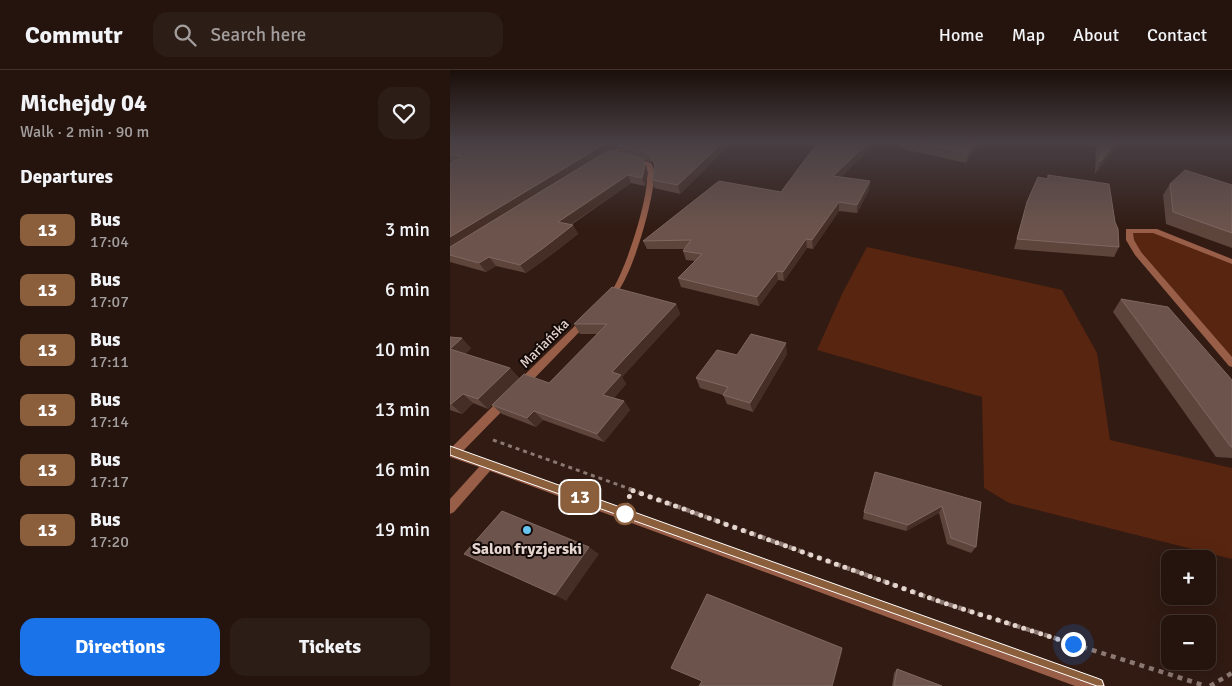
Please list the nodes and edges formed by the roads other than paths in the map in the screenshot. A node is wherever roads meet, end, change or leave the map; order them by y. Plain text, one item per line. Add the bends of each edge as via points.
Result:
1 (652, 171) edge
2 (1232, 262) edge
3 (604, 302) edge
4 (591, 315) edge
5 (1232, 363) edge
6 (452, 452) edge
7 (489, 464) junction
8 (450, 508) edge
9 (1096, 686) edge

1 - 3 street via 642,221 618,288
2 - 5 street via 1154,231 1129,231 1138,253
4 - 6 street, Mariańska
6 - 7 street
7 - 8 street
7 - 9 street

